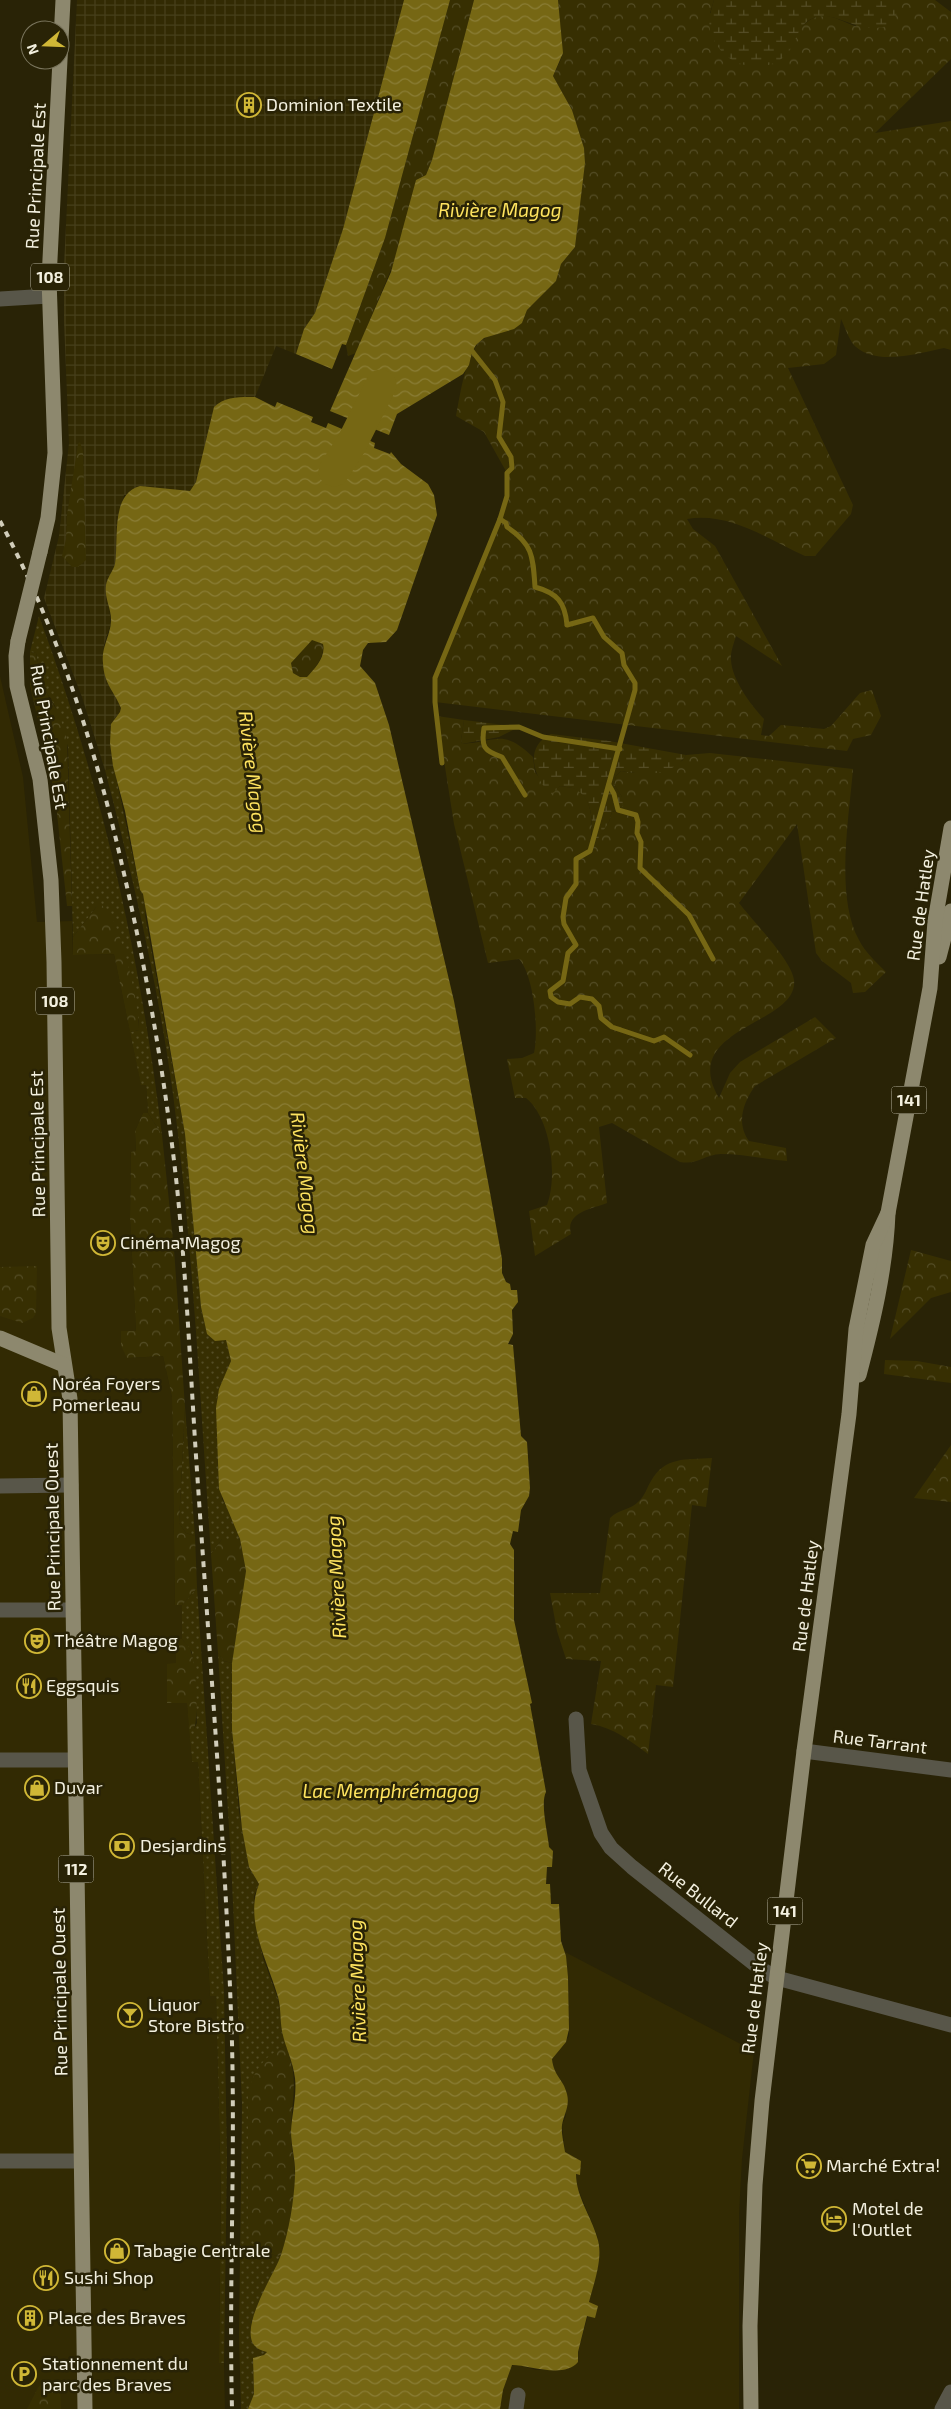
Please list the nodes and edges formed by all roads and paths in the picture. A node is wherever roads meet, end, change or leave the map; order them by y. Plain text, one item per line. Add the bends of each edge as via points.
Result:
1 (63, 0) edge
2 (49, 296) junction
3 (0, 299) edge
4 (951, 828) edge
5 (951, 912) edge
6 (930, 988) junction
7 (0, 1338) edge
8 (64, 1365) junction
9 (71, 1485) junction
10 (0, 1486) edge
11 (0, 1610) edge
12 (73, 1610) junction
13 (576, 1719) dead end
14 (804, 1751) junction
15 (0, 1760) edge
16 (75, 1760) junction
17 (951, 1770) edge
18 (777, 1978) junction
19 (951, 2025) edge
20 (0, 2161) edge
21 (81, 2161) junction
22 (951, 2392) edge
23 (85, 2409) edge
24 (751, 2409) edge
25 (942, 2409) edge

1 - 2 main road, Rue Principale Est / 108
2 - 3 street
2 - 8 main road, Rue Principale Est / 108, bridge via 55,453 48,518 16,656 17,686 40,779 53,907 58,1314
4 - 6 main road, Rue de Hatley / 141 via 935,921
5 - 6 main road, Rue de Hatley / 141
6 - 14 main road, Rue de Hatley / 141 via 888,1213 887,1248 849,1414
7 - 8 main road
8 - 9 main road, Rue Principale Ouest / 112 via 70,1399
9 - 10 street
9 - 12 main road, Rue Principale Ouest / 112
11 - 12 street
12 - 16 main road, Rue Principale Ouest / 112
13 - 18 street, Rue Bullard via 579,1770 602,1833 611,1848 761,1969
14 - 17 street, Rue Tarrant
14 - 18 main road, Rue de Hatley / 141
15 - 16 street
16 - 21 main road, Rue Principale Ouest / 112
18 - 19 street, Rue Bullard
18 - 24 main road, Rue de Hatley / 141 via 755,2185
20 - 21 street
21 - 23 main road, Rue Principale Ouest / 112
22 - 25 street

